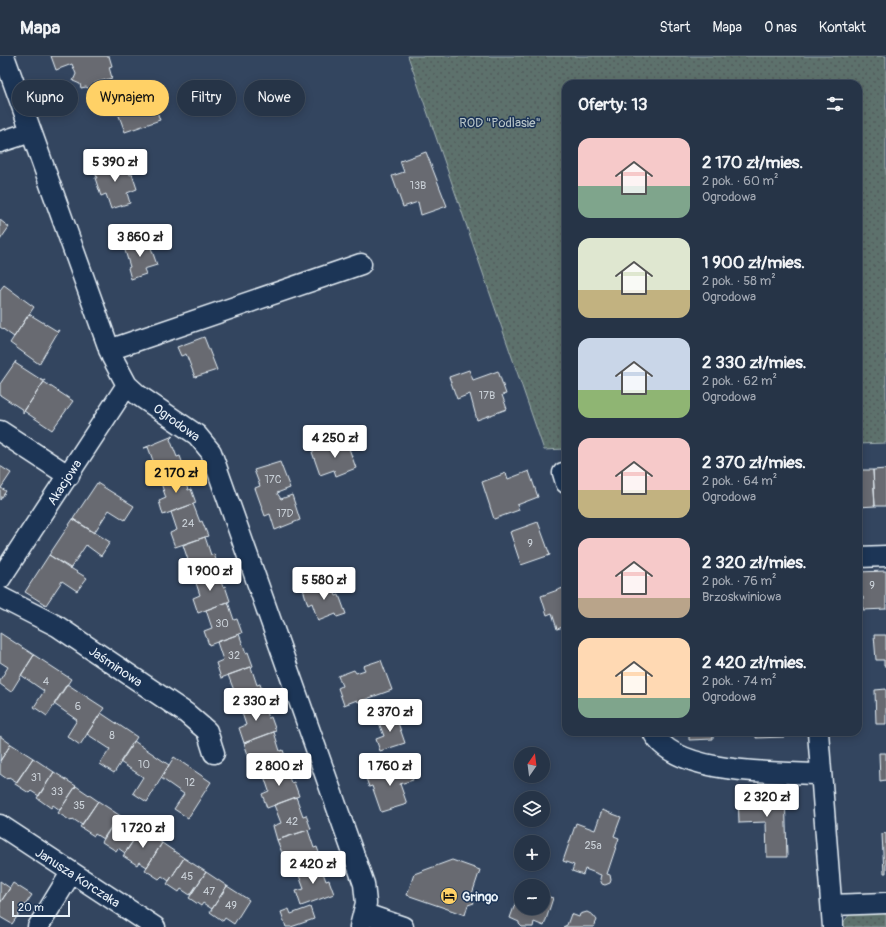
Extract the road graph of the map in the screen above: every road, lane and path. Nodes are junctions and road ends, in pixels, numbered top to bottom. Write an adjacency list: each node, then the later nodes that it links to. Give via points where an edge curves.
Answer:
1 (4, 56): 2 (street, Ogrodowa)
2 (31, 132): 3 (street); 5 (street, Ogrodowa)
3 (0, 142)
4 (361, 264): 5 (street)
5 (109, 350): 6 (street, Ogrodowa)
6 (127, 385): 8 (street, Akacjowa); 21 (street, Ogrodowa, via 197,435 211,452 364,884 366,903)
7 (0, 431): 8 (street)
8 (69, 476): 11 (street, Akacjowa)
9 (886, 556): 10 (street)
10 (862, 557)
11 (0, 579)
12 (0, 597): 15 (street, Jaśminowa, via 56,626 186,713 207,731)
13 (655, 736): 16 (street, via 670,750 688,760 710,766)
14 (818, 736): 16 (street)
15 (214, 753)
16 (820, 774): 20 (street)
17 (0, 826): 18 (street, Janusza Korczaka)
18 (71, 873): 22 (street); 23 (street, Janusza Korczaka)
19 (886, 903): 20 (street)
20 (832, 905): 25 (street)
21 (363, 921): 24 (street, Ogrodowa)
22 (38, 927)
23 (156, 927)
24 (403, 927)
25 (833, 927)

